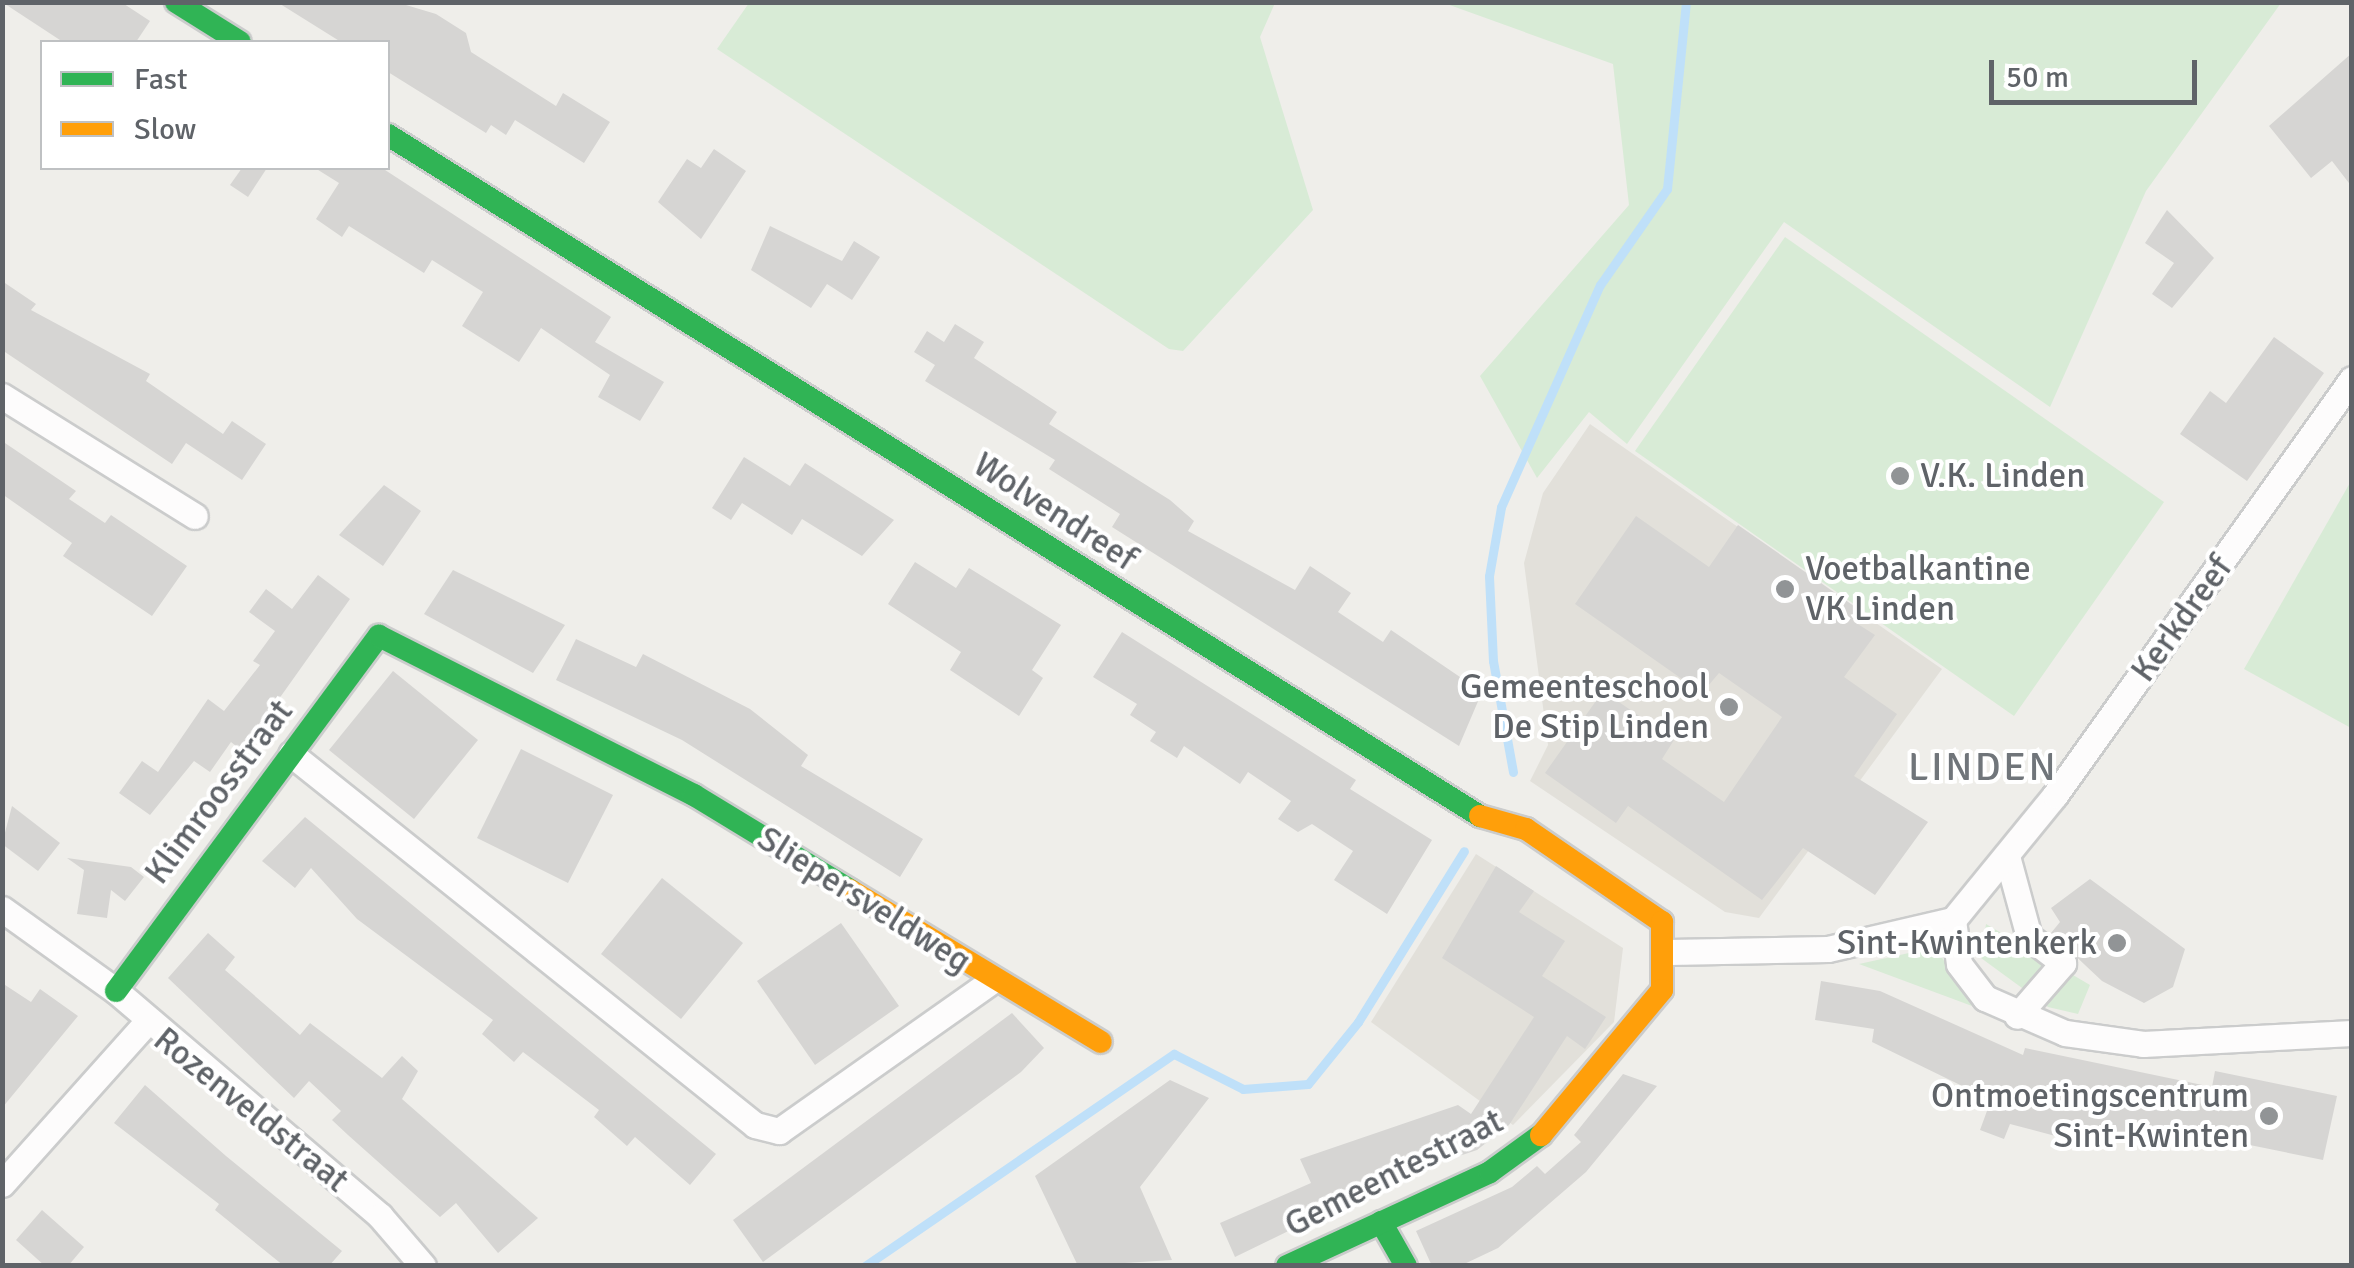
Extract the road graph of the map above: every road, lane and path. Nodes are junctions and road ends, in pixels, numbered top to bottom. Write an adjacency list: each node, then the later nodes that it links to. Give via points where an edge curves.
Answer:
1 (176, 2): 2 (street)
2 (237, 40)
3 (390, 135): 12 (street, Wolvendreef, via 1465,811 1526,829 1662,922)
4 (2352, 380): 9 (street, Kerkdreef)
5 (2, 396): 6 (street)
6 (195, 516)
7 (379, 636): 8 (street, Klimroosstraat); 13 (street, Sliepersveldweg, via 694,795)
8 (291, 754): 13 (street, Sliepersveldweg, via 755,1126 779,1131); 14 (street, Klimroosstraat)
9 (2007, 856): 11 (street, Kerkdreef); 15 (street, via 2029,937 2063,963)
10 (2, 909): 14 (street)
11 (1953, 920): 12 (street, via 1828,949); 15 (street, via 1960,964 1985,998)
12 (1680, 952): 20 (street, Gemeentestraat, via 1634,1033 1554,1126 1490,1172)
13 (992, 981): 18 (street)
14 (116, 991): 16 (street)
15 (2017, 1016): 17 (street, via 2143,1044)
16 (146, 1023): 19 (street, Rozenveldstraat); 21 (street, Rozenveldstraat, via 380,1216)
17 (2352, 1033)
18 (1101, 1042)
19 (2, 1184)
20 (1381, 1222): 22 (street, Gemeentestraat); 23 (street)
21 (423, 1266)
22 (1287, 1266)
23 (1406, 1266)

